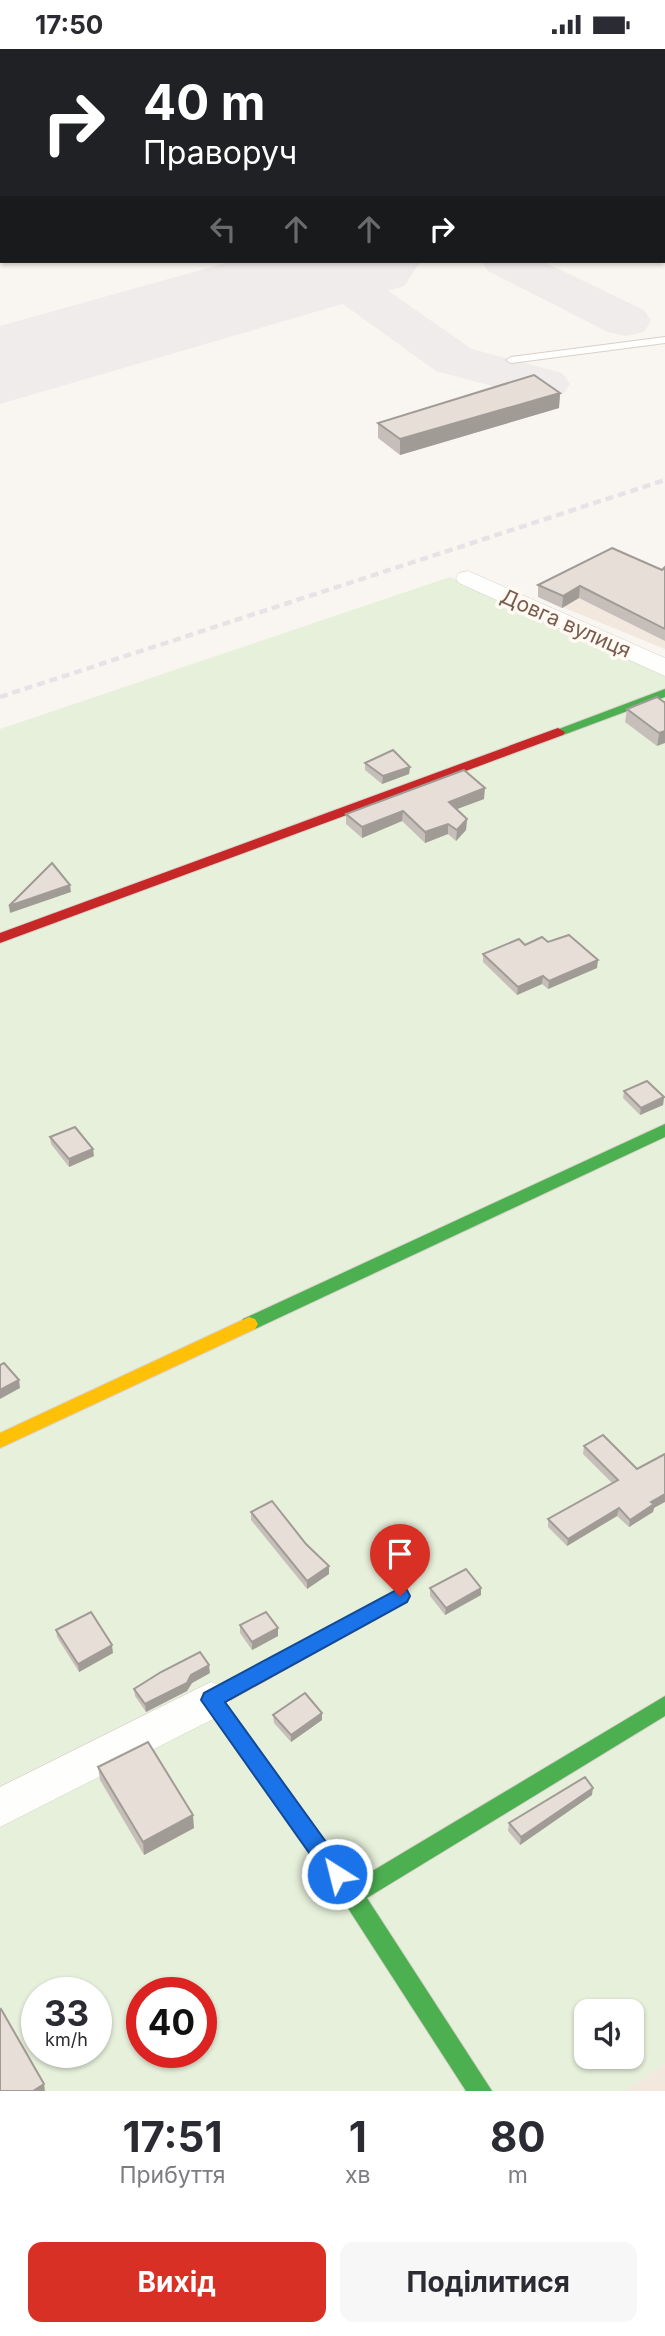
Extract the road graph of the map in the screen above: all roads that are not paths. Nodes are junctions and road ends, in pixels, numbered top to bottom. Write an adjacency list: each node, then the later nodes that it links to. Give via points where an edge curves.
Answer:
1 (665, 340): 2 (lane)
2 (511, 360)
3 (468, 578): 4 (street, Довга вулиця)
4 (665, 668)
5 (665, 693): 6 (street)
6 (0, 938)
7 (665, 1130): 8 (street)
8 (0, 1441)
9 (400, 1596): 10 (street)
10 (211, 1700): 12 (street); 13 (street)
11 (665, 1705): 13 (street)
12 (0, 1808)
13 (352, 1895): 14 (street)
14 (480, 2091)

